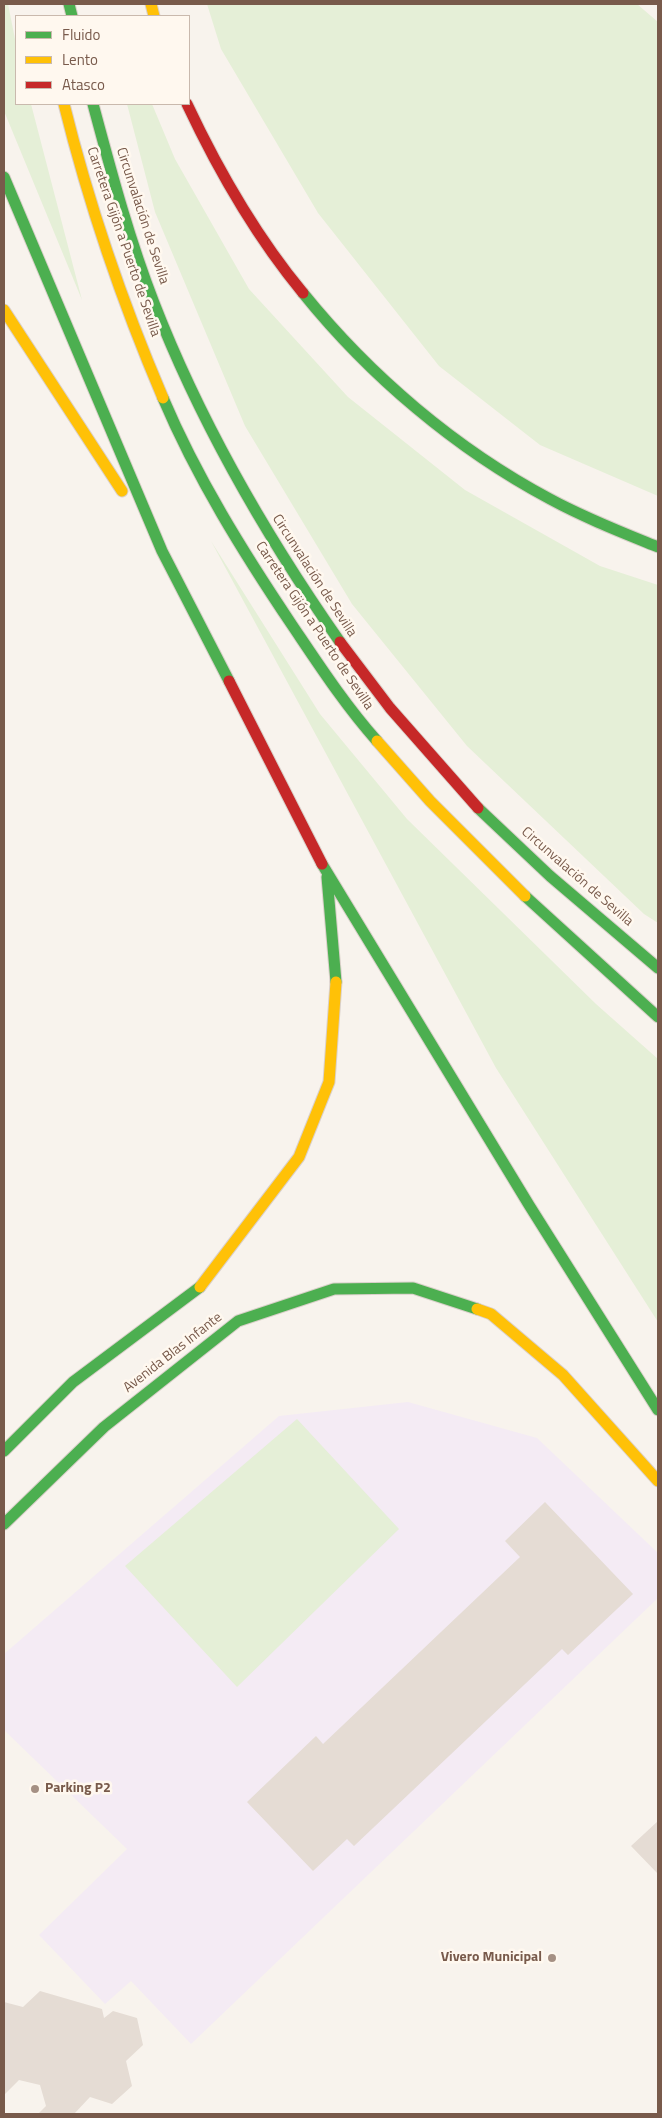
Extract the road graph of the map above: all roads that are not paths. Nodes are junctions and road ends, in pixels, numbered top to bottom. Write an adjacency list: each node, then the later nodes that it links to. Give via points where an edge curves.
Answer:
1 (64, 105): 10 (main road, Carretera Gijón a Puerto de Sevilla, via 124,301 171,416 200,474 262,580 360,721 412,782 538,911)
2 (92, 105): 9 (main road, Circunvalación de Sevilla, via 139,262 189,384 256,512 339,643 436,762 489,819)
3 (187, 105): 6 (main road, via 240,204 279,264 351,348 406,399 512,478 581,514)
4 (4, 177): 7 (main road)
5 (4, 310): 7 (main road)
6 (658, 547)
7 (162, 551): 8 (main road)
8 (326, 871): 11 (main road); 12 (main road, via 336,988 329,1082 299,1157 200,1287 72,1382)
9 (658, 968)
10 (658, 1017)
11 (658, 1410)
12 (4, 1451)
13 (658, 1481): 14 (main road, Avenida Blas Infante, via 563,1375 491,1314 413,1288 334,1289 238,1321 104,1427)
14 (4, 1524)

